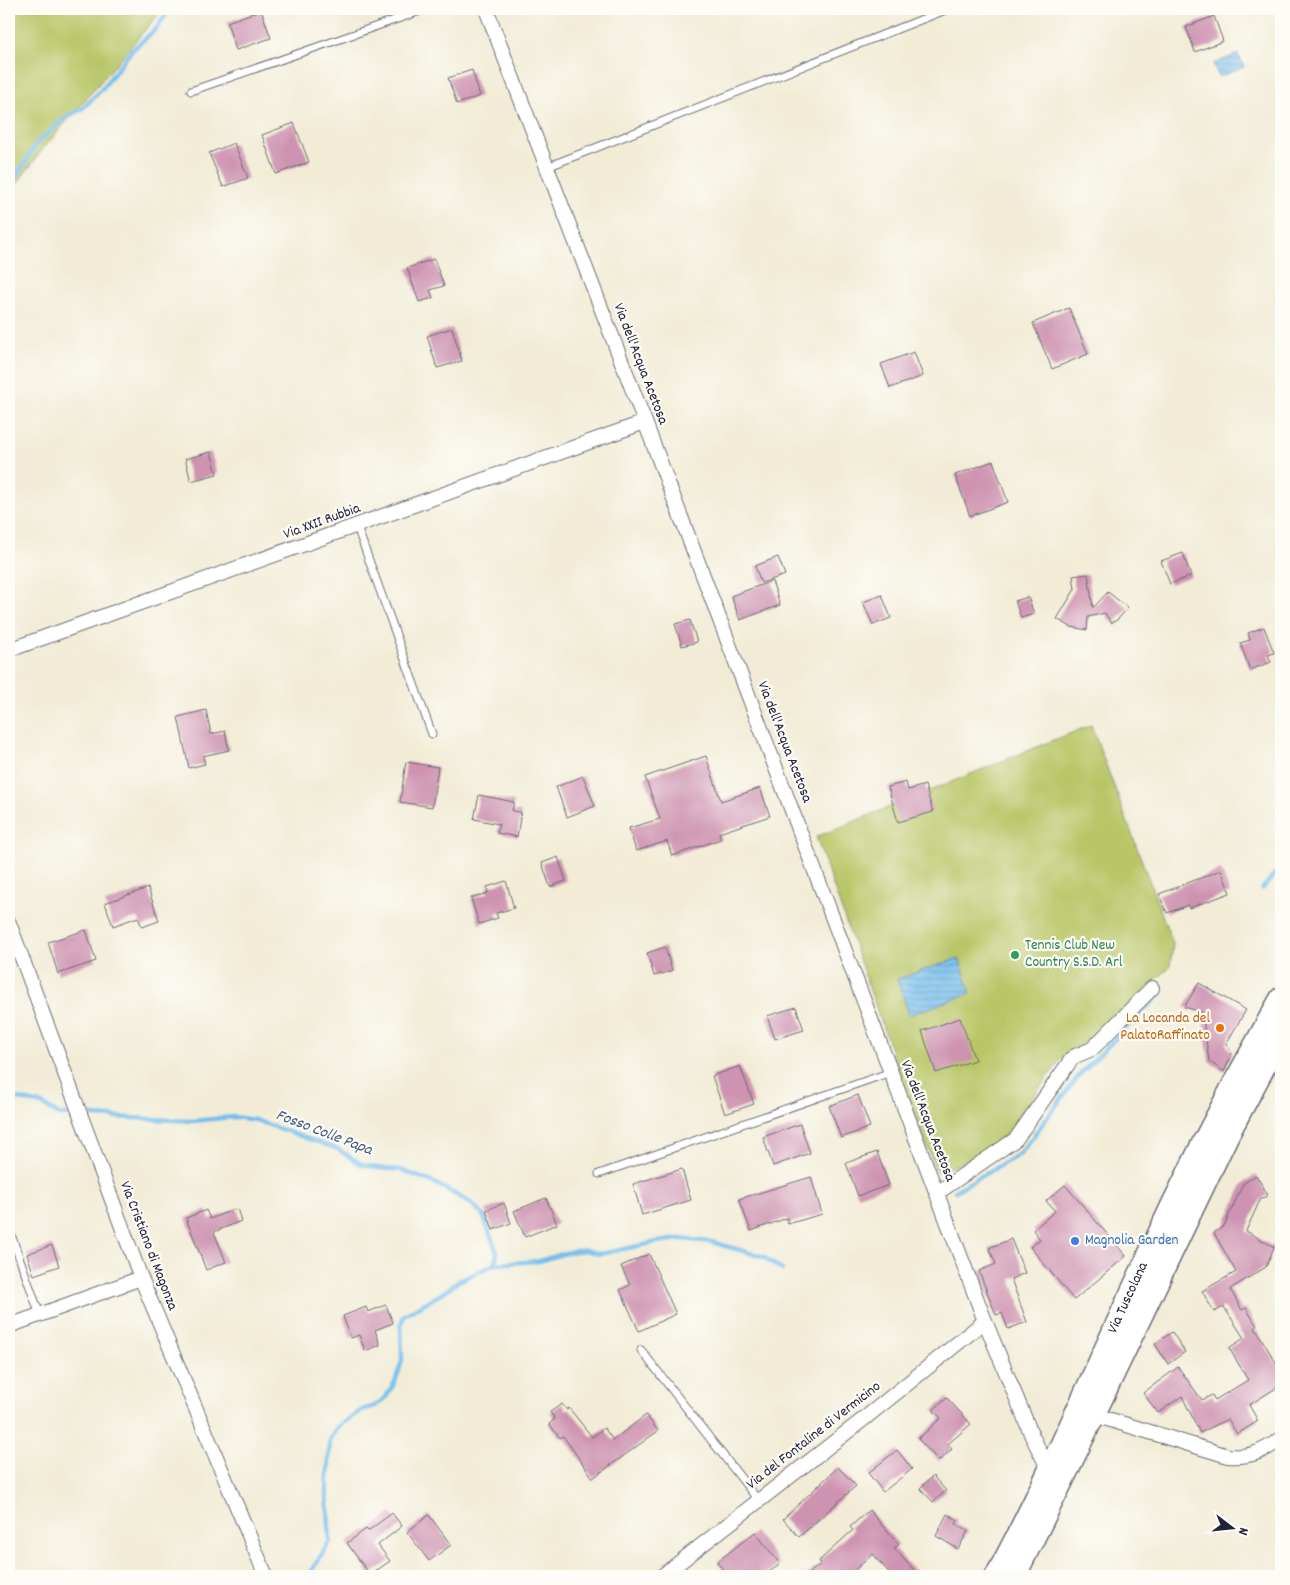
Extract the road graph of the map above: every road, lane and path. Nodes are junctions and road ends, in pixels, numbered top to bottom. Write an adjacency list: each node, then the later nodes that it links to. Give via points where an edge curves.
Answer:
1 (426, 9): 4 (lane)
2 (486, 9): 5 (street, Via dell'Acqua Acetosa)
3 (948, 9): 5 (lane)
4 (191, 91)
5 (547, 167): 6 (street, Via dell'Acqua Acetosa)
6 (645, 422): 7 (street, Via XXII Rubbia); 14 (street, Via dell'Acqua Acetosa)
7 (357, 526): 8 (street, Via XXII Rubbia); 9 (lane)
8 (9, 650)
9 (432, 734)
10 (9, 923): 18 (street, Via Cristiano di Magonza)
11 (1152, 988): 16 (street, via 1092,1049 1073,1057 1016,1139)
12 (1281, 998): 23 (main road, Via Tuscolana, via 1230,1091 1142,1269)
13 (1281, 1036): 23 (main road, Via Tuscolana)
14 (891, 1072): 15 (lane); 16 (street, Via dell'Acqua Acetosa)
15 (599, 1174)
16 (937, 1193): 20 (street, Via dell'Acqua Acetosa)
17 (9, 1229): 19 (lane)
18 (142, 1278): 19 (street); 27 (street, Via Cristiano di Magonza)
19 (40, 1315): 21 (street)
20 (986, 1321): 25 (street, Via dell'Acqua Acetosa, via 1032,1436); 26 (street, Via del Fontaline di Vermicino)
21 (9, 1326)
22 (641, 1350): 26 (lane)
23 (1086, 1412): 24 (street, via 1228,1456 1255,1454); 25 (main road, Via Tuscolana)
24 (1281, 1439)
25 (1057, 1474): 29 (main road, Via Tuscolana); 30 (main road, Via Tuscolana)
26 (758, 1500): 28 (street, Via del Fontaline di Vermicino)
27 (266, 1576)
28 (662, 1576)
29 (996, 1576)
30 (1016, 1576)

